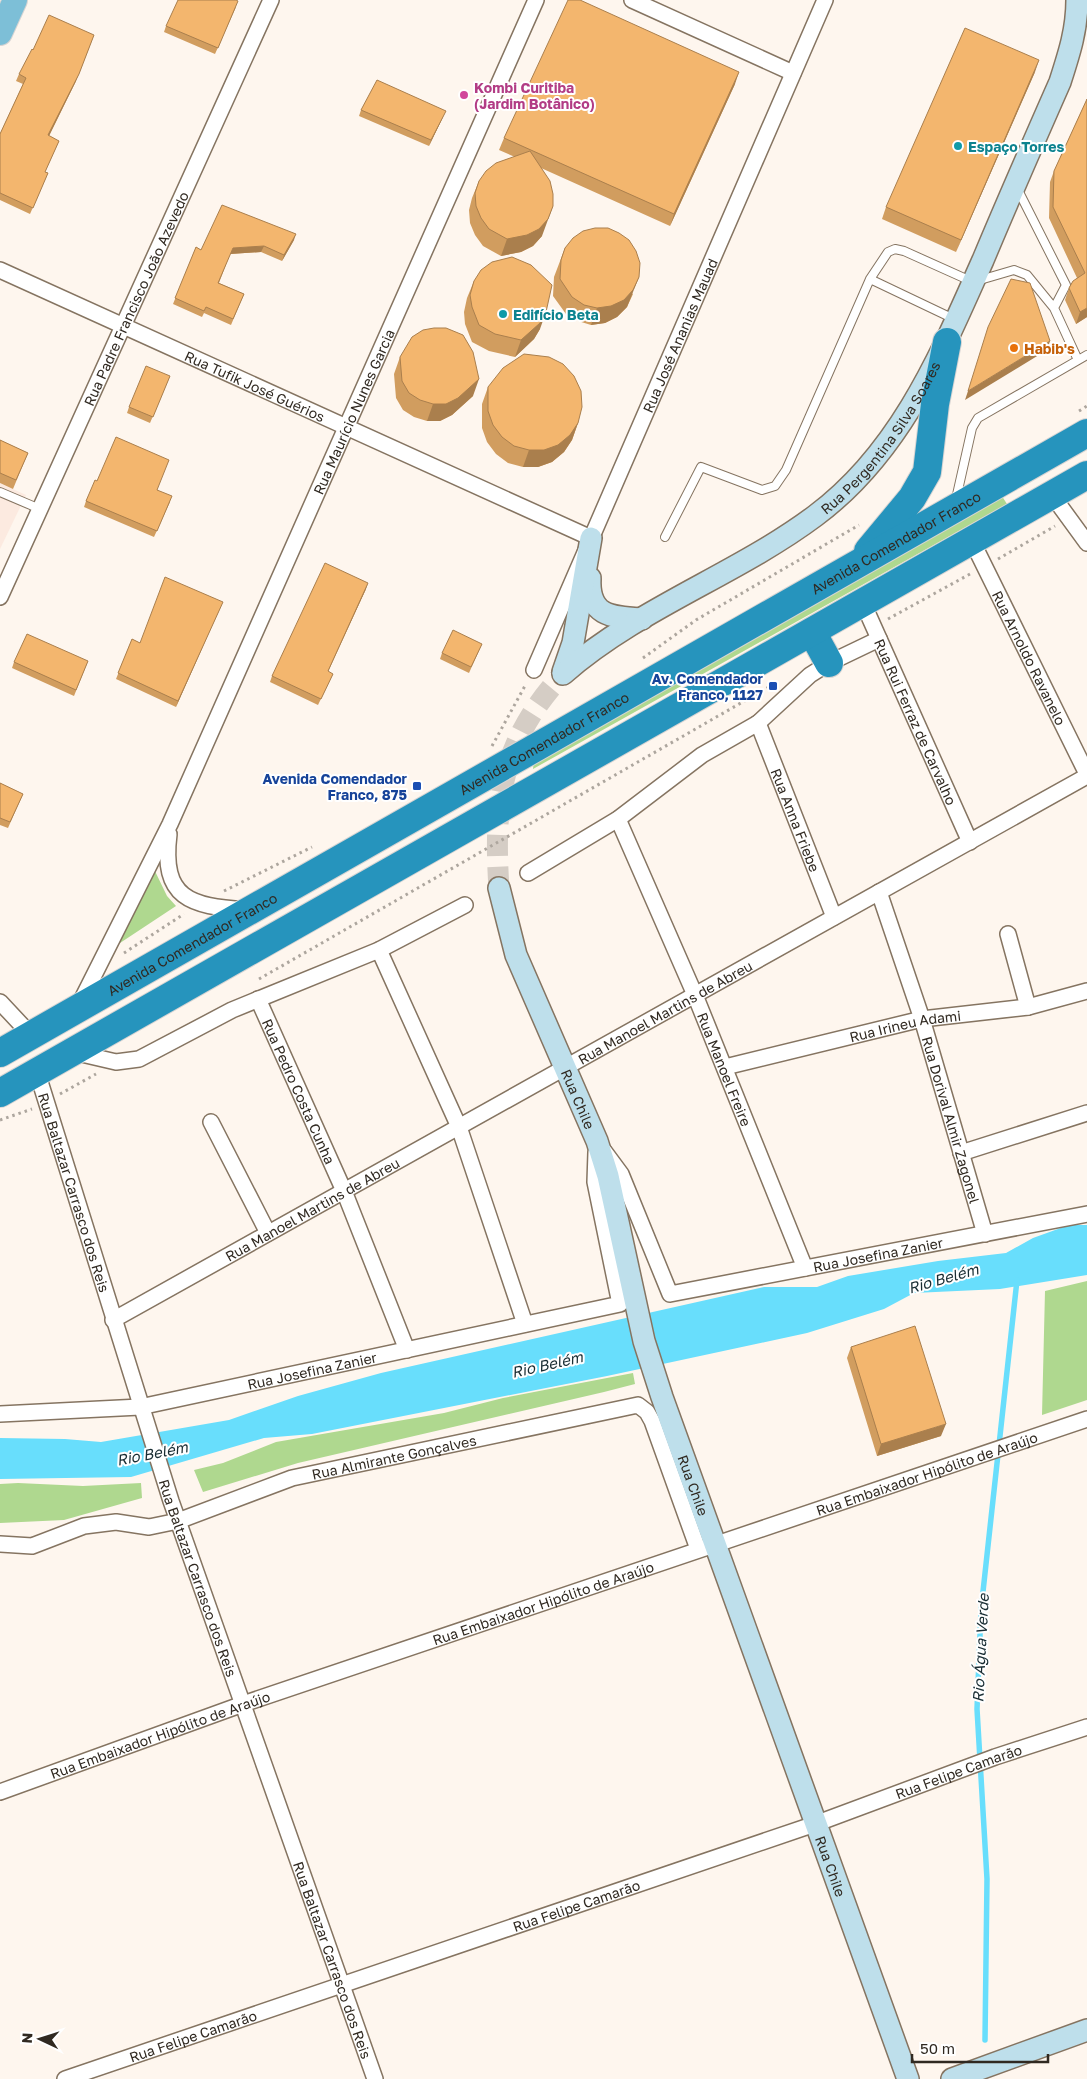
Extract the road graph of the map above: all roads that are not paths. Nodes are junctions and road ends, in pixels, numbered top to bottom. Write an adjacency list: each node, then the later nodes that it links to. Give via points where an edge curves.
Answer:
1 (15, 0): 7 (main road)
2 (271, 0): 16 (street, Rua Padre Francisco João Azevedo)
3 (536, 0): 20 (street, Rua Maurício Nunes Garcia)
4 (632, 0): 9 (street)
5 (825, 0): 9 (street, Rua José Ananias Mauad)
6 (1077, 0): 10 (main road, Rua Pergentina Silva Soares, via 1076,30)
7 (0, 34)
8 (1087, 52): 10 (main road, Rua Pergentina Silva Soares)
9 (793, 74): 28 (street, Rua José Ananias Mauad)
10 (1060, 82): 11 (main road, Rua Pergentina Silva Soares)
11 (1015, 185): 14 (main road, Rua Pergentina Silva Soares); 15 (lane, via 1066,286)
12 (0, 270): 16 (street, Rua Tufik José Guérios)
13 (870, 279): 14 (lane, via 888,252 895,249); 17 (lane); 27 (lane, via 786,470 774,486 762,490 701,466)
14 (973, 282): 15 (lane, via 1014,270 1027,274); 17 (main road, Rua Pergentina Silva Soares)
15 (1054, 308): 19 (lane)
16 (123, 326): 20 (street, Rua Tufik José Guérios); 25 (street, Rua Padre Francisco João Azevedo)
17 (951, 331): 31 (highway, via 935,404 927,472 912,498); 34 (main road, Rua Pergentina Silva Soares, via 902,423 876,460 840,496 790,533)
18 (1087, 355): 19 (lane)
19 (1078, 360): 26 (lane, via 978,418 972,428)
20 (346, 427): 28 (street, Rua Tufik José Guérios); 42 (street, Rua Maurício Nunes Garcia)
21 (1087, 433): 26 (highway, Avenida Comendador Franco)
22 (1087, 475): 24 (highway)
23 (0, 492): 25 (lane)
24 (1052, 495): 29 (highway); 30 (street)
25 (40, 509): 32 (street, Rua Padre Francisco João Azevedo)
26 (954, 509): 31 (highway, Avenida Comendador Franco)
27 (665, 537)
28 (591, 538): 34 (main road, via 589,585 597,608 609,615); 34 (main road, Rua Pergentina Silva Soares, via 574,642 563,674 584,655); 38 (street, Rua José Ananias Mauad)
29 (972, 541): 33 (highway); 40 (street, Rua Arnoldo Ravanelo)
30 (1087, 543)
31 (858, 564): 48 (highway, Avenida Comendador Franco)
32 (0, 597)
33 (863, 602): 35 (highway); 36 (street, Rua Rui Ferraz de Carvalho)
34 (642, 619)
35 (812, 632): 37 (highway); 60 (highway)
36 (876, 633): 37 (street); 43 (street, Rua Rui Ferraz de Carvalho)
37 (829, 663): 39 (street, via 810,675)
38 (534, 670)
39 (758, 723): 41 (street, via 702,755); 49 (street, Rua Anna Friebe)
40 (1087, 775): 43 (street, Rua Manoel Martins de Abreu)
41 (618, 819): 44 (street); 53 (street, Rua Manoel Freire)
42 (170, 824): 48 (street, Rua Maurício Nunes Garcia, via 167,846 169,874 181,894 199,904); 57 (street, Rua Maurício Nunes Garcia)
43 (970, 842): 46 (street, Rua Manoel Martins de Abreu)
44 (528, 873)
45 (499, 888): 63 (main road, Rua Chile, via 516,955)
46 (879, 892): 49 (street, Rua Manoel Martins de Abreu); 58 (street, Rua Dorival Almir Zagonel)
47 (466, 905): 51 (street)
48 (250, 910): 57 (highway, Avenida Comendador Franco)
49 (834, 917): 53 (street, Rua Manoel Martins de Abreu)
50 (1008, 934): 56 (street)
51 (379, 950): 54 (street); 68 (street)
52 (1087, 991): 56 (street, Rua Irineu Adami)
53 (695, 995): 62 (street, Rua Manoel Freire); 63 (street, Rua Manoel Martins de Abreu)
54 (258, 999): 60 (street, via 139,1059 116,1062); 71 (street, Rua Pedro Costa Cunha)
55 (0, 1002): 59 (street)
56 (1028, 1007): 58 (street, Rua Irineu Adami)
57 (77, 1009): 59 (highway, Avenida Comendador Franco)
58 (922, 1019): 62 (street, Rua Irineu Adami); 70 (street, Rua Dorival Almir Zagonel)
59 (31, 1035): 61 (highway, Avenida Comendador Franco)
60 (72, 1052): 64 (highway)
61 (0, 1053)
62 (725, 1067): 75 (street, Rua Manoel Freire)
63 (564, 1068): 68 (street, Rua Manoel Martins de Abreu); 69 (main road, Rua Chile)
64 (37, 1072): 65 (highway); 76 (street, Rua Baltazar Carrasco dos Reis)
65 (0, 1093)
66 (1087, 1113): 70 (street)
67 (211, 1122): 73 (street)
68 (459, 1127): 71 (street, Rua Manoel Martins de Abreu); 77 (street)
69 (596, 1141): 75 (street, Rua Josefina Zanier, via 621,1174 670,1294); 77 (street, Rua Josefina Zanier, via 595,1182 620,1304); 84 (main road, Rua Chile, via 616,1206 644,1341 678,1443)
70 (961, 1153): 74 (street, Rua Dorival Almir Zagonel)
71 (344, 1191): 73 (street, Rua Manoel Martins de Abreu); 78 (street, Rua Pedro Costa Cunha)
72 (1087, 1214): 74 (street, Rua Josefina Zanier)
73 (268, 1233): 76 (street, Rua Manoel Martins de Abreu)
74 (985, 1234): 75 (street, Rua Josefina Zanier)
75 (805, 1268)
76 (113, 1320): 79 (street, Rua Baltazar Carrasco dos Reis)
77 (525, 1324): 78 (street, Rua Josefina Zanier)
78 (407, 1350): 79 (street, Rua Josefina Zanier)
79 (142, 1413): 80 (street, Rua Josefina Zanier); 82 (street, Rua Baltazar Carrasco dos Reis)
80 (0, 1414)
81 (1087, 1419): 84 (street, Rua Embaixador Hipólito de Araújo)
82 (178, 1522): 83 (street, Rua Almirante Gonçalves, via 149,1527 116,1522 84,1526 32,1546); 84 (street, Rua Almirante Gonçalves, via 292,1478 638,1405 652,1421); 85 (street, Rua Baltazar Carrasco dos Reis)
83 (0, 1544)
84 (706, 1547): 85 (street, Rua Embaixador Hipólito de Araújo); 88 (main road, Rua Chile)
85 (243, 1704): 87 (street, Rua Embaixador Hipólito de Araújo); 89 (street, Rua Baltazar Carrasco dos Reis)
86 (1087, 1727): 88 (street, Rua Felipe Camarão)
87 (0, 1792)
88 (815, 1824): 89 (street, Rua Felipe Camarão); 93 (main road, Rua Chile)
89 (342, 1985): 91 (street, Rua Felipe Camarão); 92 (street, Rua Baltazar Carrasco dos Reis)
90 (1087, 2030): 94 (main road)
91 (65, 2079)
92 (375, 2079)
93 (908, 2079)
94 (952, 2079)

